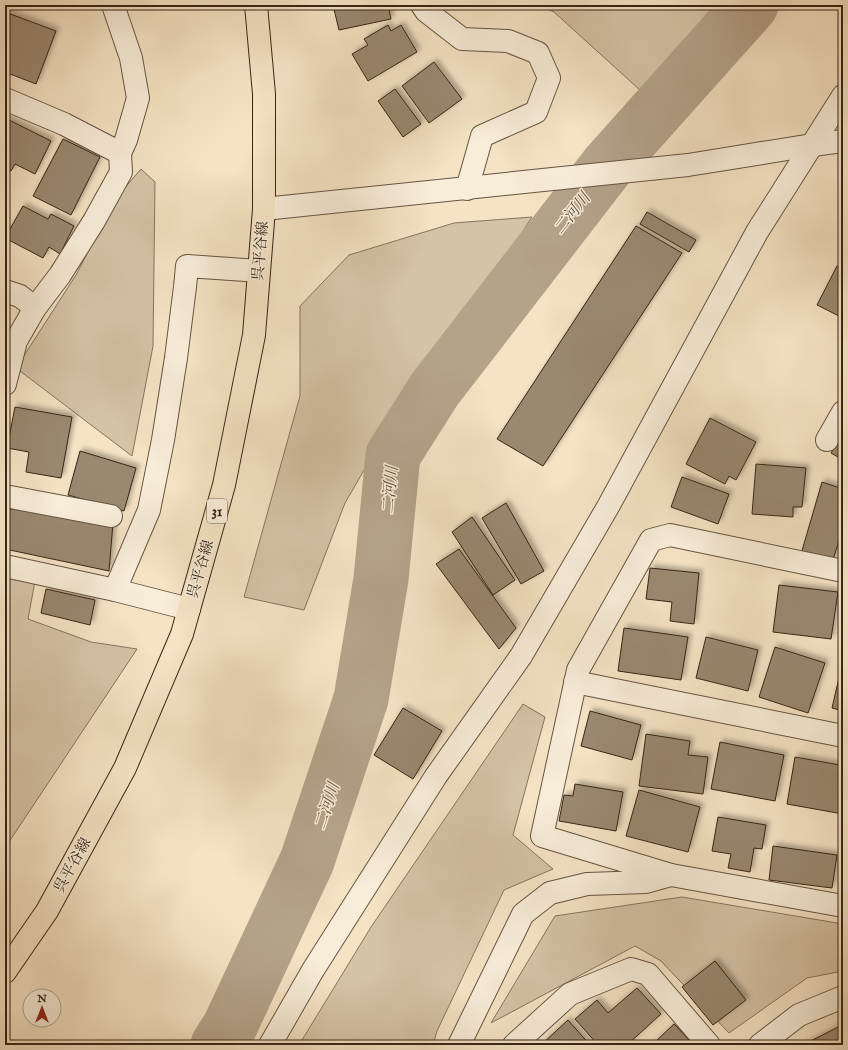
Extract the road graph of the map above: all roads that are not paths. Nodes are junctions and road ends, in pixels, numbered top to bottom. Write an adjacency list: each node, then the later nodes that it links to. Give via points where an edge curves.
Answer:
1 (113, 5): 8 (street, via 131,58 138,98)
2 (256, 5): 10 (main road, 呉平谷線 / 31, via 264,94)
3 (422, 5): 9 (street, via 462,39 508,41 538,53 549,78 536,112 482,136)
4 (843, 96): 7 (street)
5 (5, 99): 8 (street, via 64,124)
6 (843, 142): 7 (street)
7 (812, 145): 9 (street, via 688,165); 29 (street, via 757,232 609,505 521,656 436,776 313,970)
8 (120, 153): 13 (street, via 121,172 60,275)
9 (467, 189): 10 (street)
10 (264, 209): 11 (main road, 呉平谷線 / 31)
11 (259, 271): 21 (street, via 187,266 176,358 149,510); 22 (main road, 呉平谷線 / 31, via 254,335 224,485)
12 (5, 291): 13 (street, via 20,296)
13 (35, 308): 14 (street, via 16,341)
14 (5, 384)
15 (843, 412): 16 (street)
16 (827, 440)
17 (5, 496): 18 (street)
18 (111, 516)
19 (5, 566): 21 (street)
20 (843, 571): 23 (street, via 670,535 651,540 578,670)
21 (115, 590): 22 (street)
22 (189, 610): 27 (main road, 呉平谷線 / 31, via 182,634 125,768 47,911)
23 (575, 682): 24 (street); 25 (street, via 542,836)
24 (843, 736)
25 (671, 875): 26 (street); 30 (street, via 646,882 587,884 550,893 523,914)
26 (843, 906)
27 (5, 972)
28 (843, 997): 33 (street, via 799,1015)
29 (270, 1045)
30 (459, 1045)
31 (514, 1045): 32 (street, via 570,994 631,969 648,974)
32 (709, 1045)
33 (760, 1045)

